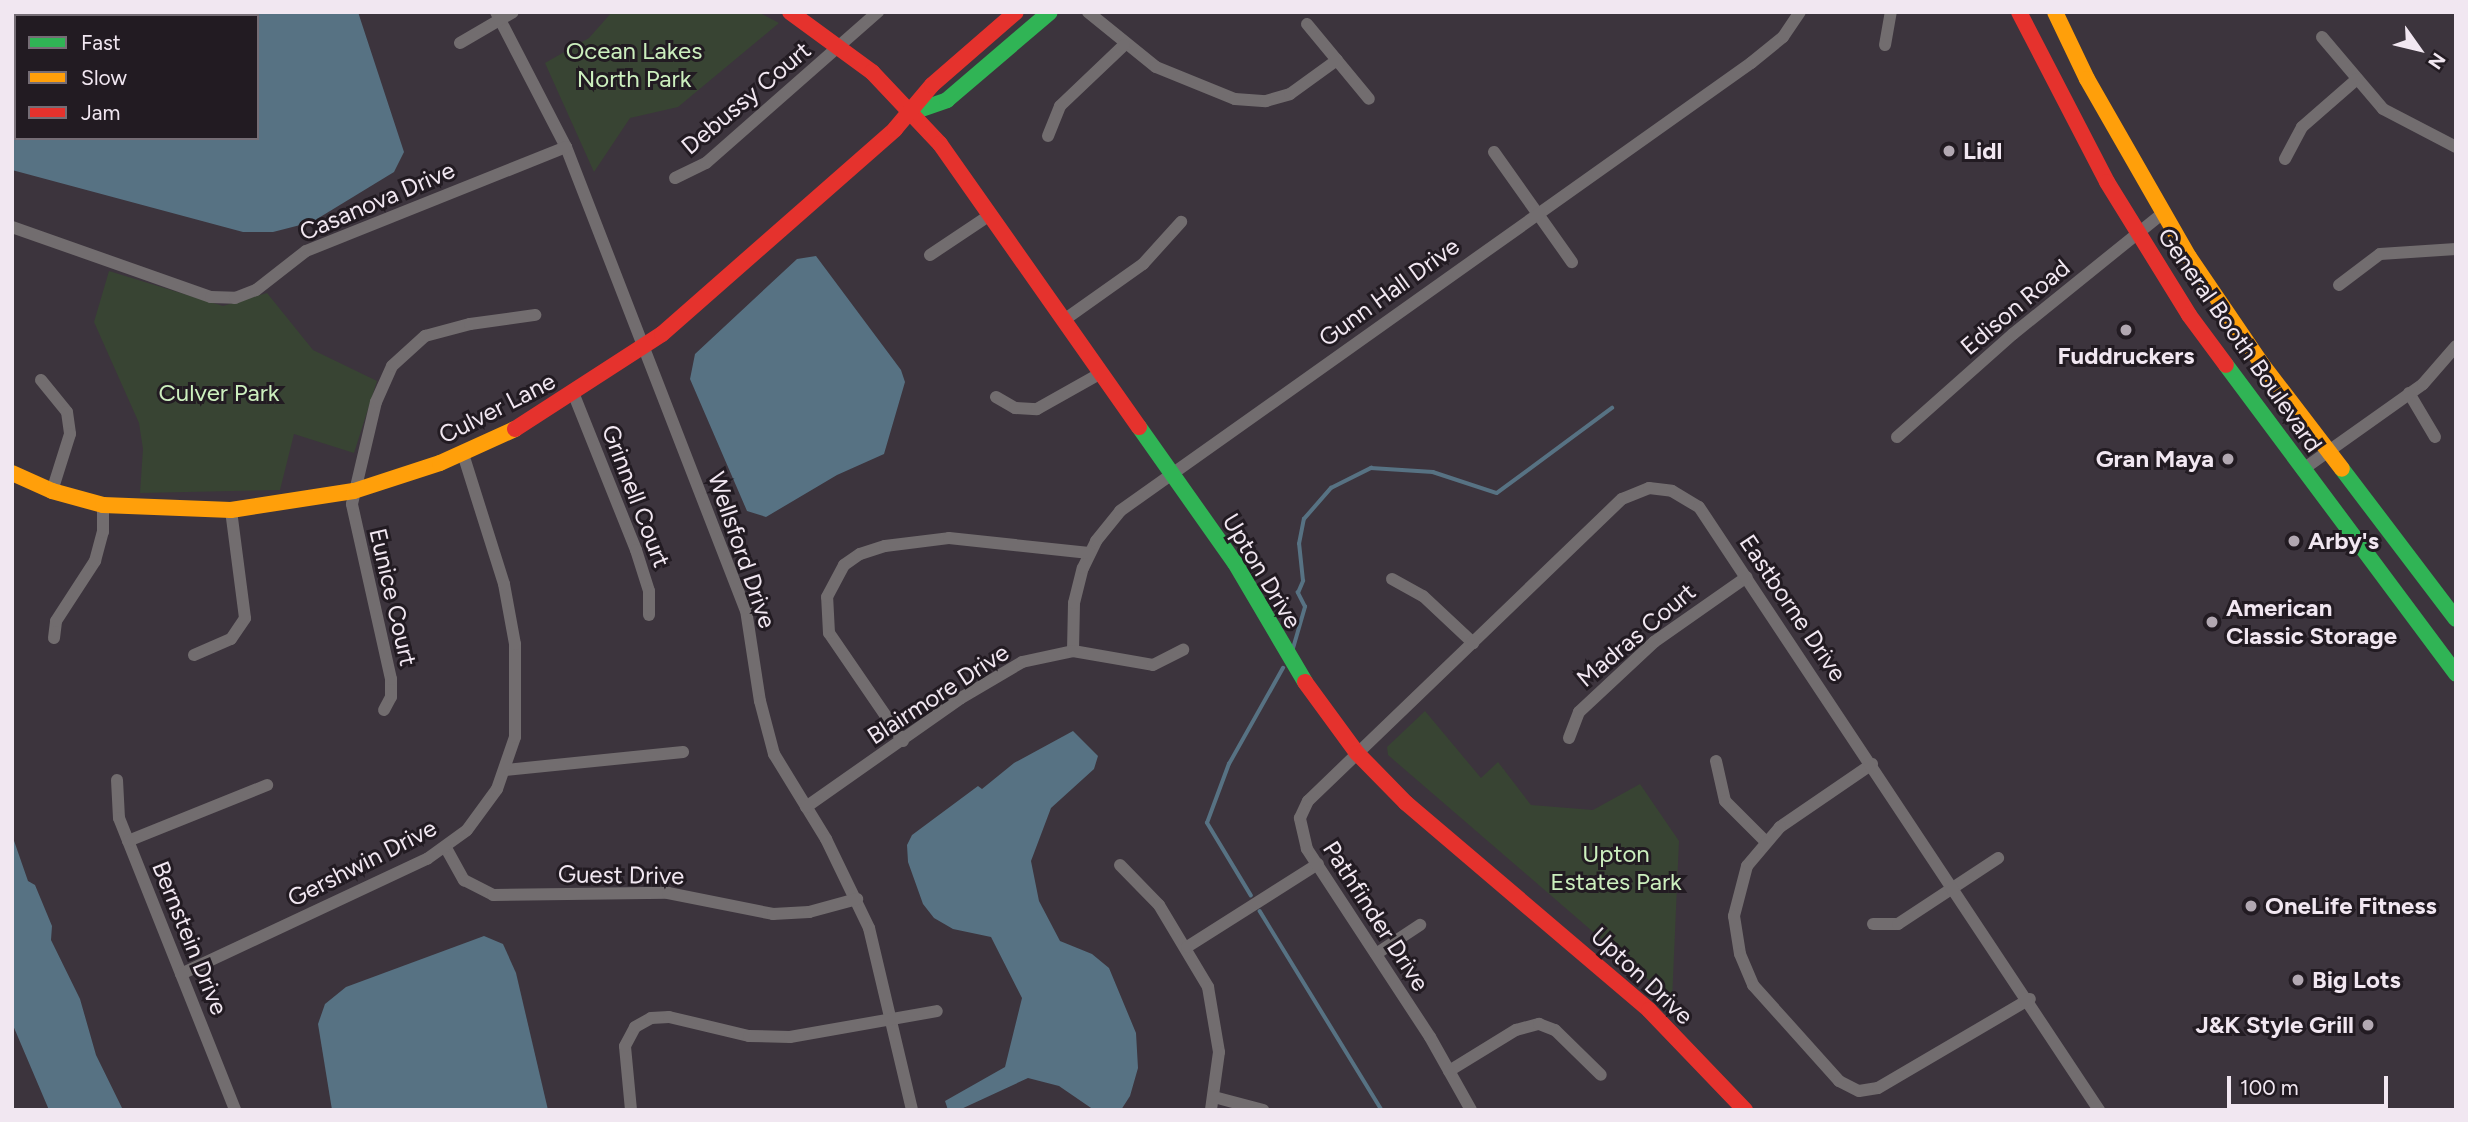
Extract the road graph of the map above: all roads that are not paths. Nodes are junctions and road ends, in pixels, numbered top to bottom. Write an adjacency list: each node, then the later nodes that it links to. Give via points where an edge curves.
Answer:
1 (513, 12): 11 (street)
2 (790, 12): 16 (main road, Upton Drive)
3 (878, 12): 16 (street, Debussy Court)
4 (1016, 12): 21 (main road, Culver Lane, via 932,85)
5 (1051, 12): 21 (main road, Culver Lane, via 947,100)
6 (1088, 12): 15 (street)
7 (1800, 12): 28 (street, Gunn Hall Drive, via 1770,49)
8 (1891, 12): 17 (street)
9 (2019, 12): 33 (main road, General Booth Boulevard)
10 (2055, 12): 29 (main road, General Booth Boulevard)
11 (498, 16): 14 (street); 23 (street, Wellsford Drive)
12 (1307, 24): 18 (street)
13 (2322, 37): 19 (street)
14 (460, 43)
15 (1124, 45): 18 (street, via 1180,79 1252,102 1290,94); 22 (street, via 1060,106)
16 (840, 46): 21 (main road, Upton Drive); 27 (street, Debussy Court, via 706,163)
17 (1885, 46)
18 (1337, 60): 20 (street)
19 (2357, 79): 24 (street, via 2397,119); 26 (street, via 2302,127)
20 (1369, 99)
21 (912, 112): 30 (main road, Upton Drive); 41 (main road, Culver Lane)
22 (1048, 135)
23 (566, 147): 32 (street, Casanova Drive, via 306,251 256,290 235,298 211,297); 41 (street, Wellsford Drive)
24 (2456, 147)
25 (1494, 152): 28 (street)
26 (2285, 159)
27 (675, 178)
28 (1536, 212): 36 (street); 53 (street, Gunn Hall Drive)
29 (2163, 213): 33 (street, Edison Road); 49 (main road, General Booth Boulevard, via 2261,363)
30 (990, 215): 35 (street); 39 (main road, Upton Drive)
31 (1181, 222): 39 (street, via 1143,264)
32 (12, 227)
33 (2137, 232): 47 (street, Edison Road); 51 (main road, General Booth Boulevard, via 2196,325)
34 (2456, 249): 37 (street, via 2380,254)
35 (929, 255)
36 (1572, 262)
37 (2339, 285)
38 (535, 315): 55 (street, Eunice Court, via 439,330 401,354 376,402)
39 (1064, 320): 42 (main road, Upton Drive)
40 (2456, 346): 44 (street, via 2435,373)
41 (646, 347): 45 (main road, Culver Lane); 79 (street, Wellsford Drive, via 746,610 760,701 774,754)
42 (1101, 373): 46 (street, via 1037,409 1015,408); 53 (main road, Upton Drive)
43 (41, 380): 54 (street, via 67,412 70,434)
44 (2409, 393): 48 (street); 49 (street)
45 (574, 394): 50 (main road, Culver Lane); 61 (street, Grinnell Court, via 636,550 649,591)
46 (996, 397)
47 (1896, 437)
48 (2435, 437)
49 (2328, 451): 51 (street); 62 (main road, General Booth Boulevard)
50 (463, 454): 55 (main road, Culver Lane); 76 (street, Gershwin Drive, via 504,584 515,645 517,716)
51 (2302, 470): 68 (main road, General Booth Boulevard)
52 (12, 473): 54 (main road, Culver Lane)
53 (1172, 473): 58 (street, Gunn Hall Drive, via 1120,511); 73 (main road, Upton Drive, via 1235,563 1309,692)
54 (52, 491): 56 (main road, Culver Lane)
55 (354, 491): 57 (main road, Culver Lane); 69 (street, Eunice Court, via 353,516 392,688)
56 (103, 505): 57 (main road, Culver Lane); 63 (street, via 94,561 56,621)
57 (231, 510): 67 (street, via 246,618 231,639)
58 (1089, 553): 66 (street, Gunn Hall Drive, via 1074,603); 71 (street, via 949,538 886,546 844,565 827,597 829,633)
59 (1747, 577): 64 (street, Eastborne Drive, via 1694,502 1672,491 1638,490 1622,499); 70 (street, Madras Court, via 1654,642 1579,712); 75 (street, Eastborne Drive)
60 (1392, 579): 64 (street, via 1423,596)
61 (649, 615)
62 (2456, 619)
63 (54, 638)
64 (1473, 643): 73 (street, Eastborne Drive)
65 (1184, 650): 66 (street, Blairmore Drive, via 1162,663 1143,665)
66 (1073, 651): 71 (street, Blairmore Drive, via 1022,662 961,698)
67 (194, 655)
68 (2456, 674)
69 (384, 710)
70 (1569, 738)
71 (903, 741): 79 (street, Blairmore Drive)
72 (683, 752): 76 (street)
73 (1357, 753): 84 (street, Pathfinder Drive, via 1303,810 1301,836); 105 (main road, Upton Drive, via 1406,803 1649,1010)
74 (1716, 761): 81 (street, via 1725,801)
75 (1872, 764): 81 (street, via 1797,813); 86 (street, Eastborne Drive)
76 (506, 770): 82 (street, Gershwin Drive, via 476,821)
77 (117, 780): 80 (street, Bernstein Drive, via 116,806)
78 (267, 785): 80 (street)
79 (806, 807): 87 (street, Wellsford Drive)
80 (128, 841): 92 (street, Bernstein Drive)
81 (1765, 841): 93 (street, via 1747,866 1736,899 1740,954 1764,1000 1847,1087 1878,1088)
82 (446, 848): 87 (street, Guest Drive, via 464,880 493,895 668,893 774,914 809,912); 92 (street, Gershwin Drive)
83 (1998, 858): 86 (street)
84 (1318, 864): 90 (street); 91 (street, Pathfinder Drive)
85 (1120, 865): 90 (street, via 1159,905)
86 (1954, 887): 88 (street, via 1898,924); 93 (street, Eastborne Drive)
87 (857, 898): 95 (street, Wellsford Drive, via 880,963)
88 (1873, 924)
89 (1420, 925): 91 (street)
90 (1187, 947): 98 (street, via 1214,1008 1219,1052)
91 (1376, 954): 96 (street, Pathfinder Drive)
92 (181, 974): 100 (street, Bernstein Drive)
93 (2030, 999): 99 (street, Eastborne Drive)
94 (937, 1011): 95 (street)
95 (893, 1021): 101 (street, via 820,1035 761,1037 669,1017 651,1018 635,1027 625,1046); 102 (street, Wellsford Drive)
96 (1449, 1071): 97 (street, via 1516,1030 1539,1024 1555,1030); 104 (street, Pathfinder Drive)
97 (1601, 1075)
98 (1213, 1104): 103 (street)
99 (2095, 1108)
100 (235, 1110)
101 (631, 1110)
102 (912, 1110)
103 (1263, 1110)
104 (1471, 1110)
105 (1745, 1110)

